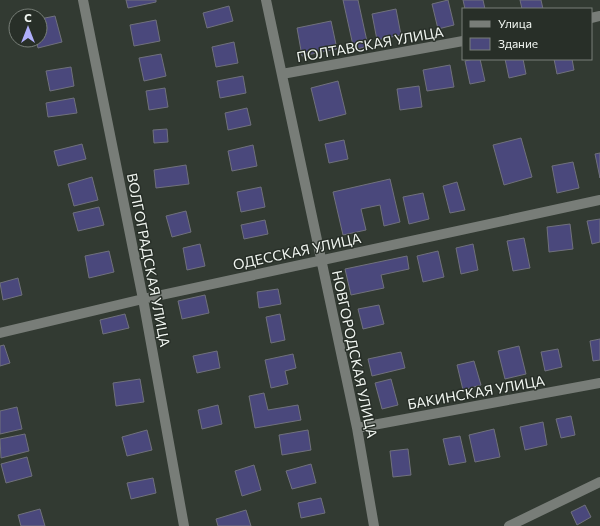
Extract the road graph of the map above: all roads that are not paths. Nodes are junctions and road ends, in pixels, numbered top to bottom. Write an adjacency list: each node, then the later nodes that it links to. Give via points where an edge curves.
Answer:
1 (83, 0): 7 (street, ВОЛГОГРАДСКАЯ УЛИЦА)
2 (266, 0): 4 (street, НОВГОРОДСКАЯ УЛИЦА)
3 (462, 41): 4 (street, ПОЛТАВСКАЯ УЛИЦА)
4 (282, 74): 6 (street, НОВГОРОДСКАЯ УЛИЦА)
5 (600, 200): 6 (street, ОДЕССКАЯ УЛИЦА)
6 (321, 260): 7 (street, ОДЕССКАЯ УЛИЦА); 10 (street, НОВГОРОДСКАЯ УЛИЦА)
7 (143, 299): 8 (street, ОДЕССКАЯ УЛИЦА); 12 (street, ВОЛГОГРАДСКАЯ УЛИЦА)
8 (0, 333)
9 (600, 383): 10 (street, БАКИНСКАЯ УЛИЦА)
10 (357, 428): 13 (street, НОВГОРОДСКАЯ УЛИЦА)
11 (600, 482): 14 (street)
12 (184, 526)
13 (374, 526)
14 (509, 526)

